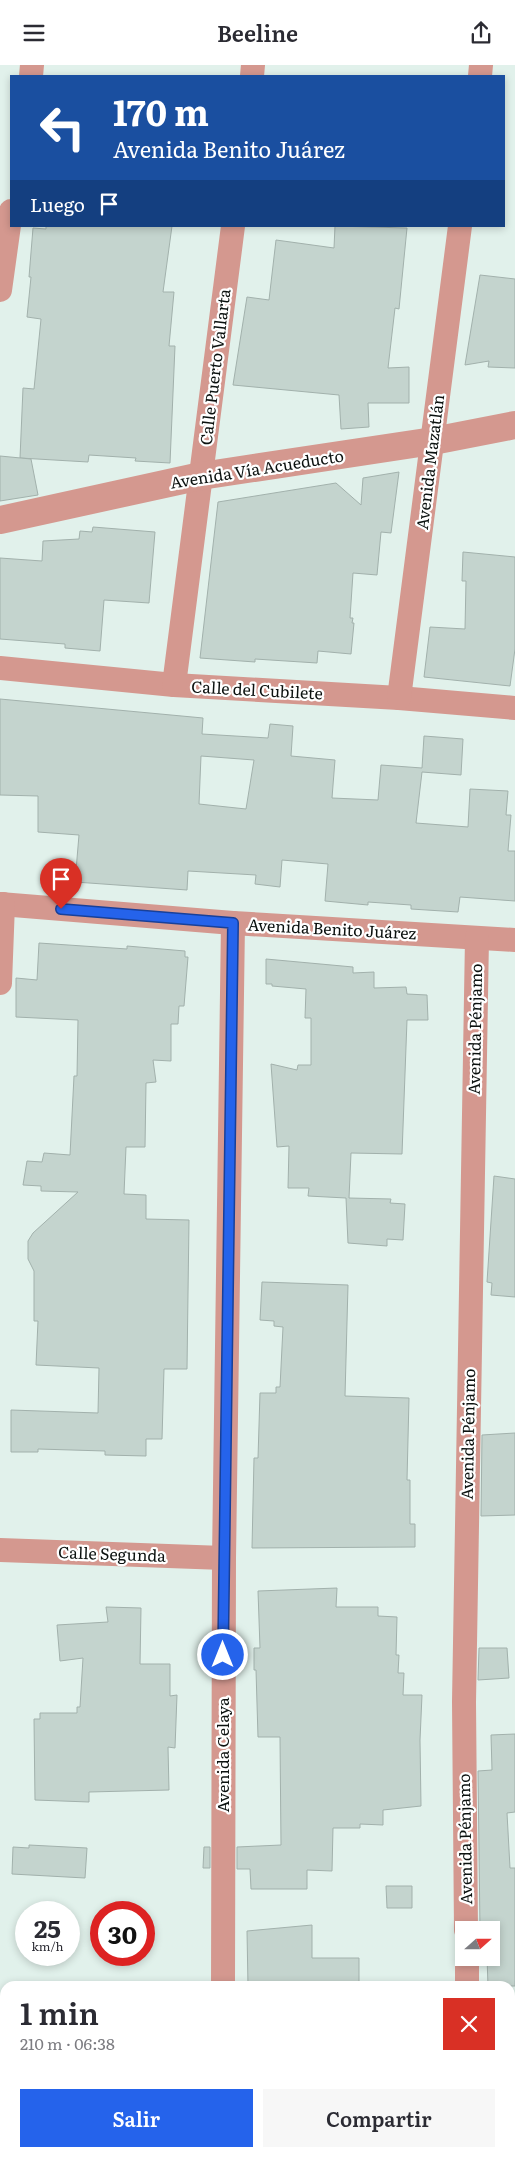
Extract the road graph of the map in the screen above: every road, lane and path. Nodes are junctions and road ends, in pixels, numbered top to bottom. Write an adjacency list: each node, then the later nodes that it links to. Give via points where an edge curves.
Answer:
1 (10, 218): 4 (street)
2 (233, 227): 7 (street, Calle Puerto Vallarta)
3 (460, 227): 6 (street, Avenida Mazatlán)
4 (0, 290)
5 (515, 425): 6 (street, Avenida Vía Acueducto)
6 (432, 441): 7 (street, Avenida Vía Acueducto); 11 (street, Avenida Mazatlán)
7 (201, 476): 8 (street, Avenida Vía Acueducto); 10 (street, Calle Puerto Vallarta)
8 (0, 520)
9 (0, 668): 10 (street, Calle del Cubilete)
10 (174, 685): 11 (street, Calle del Cubilete)
11 (400, 698): 12 (street, Calle del Cubilete)
12 (515, 709)
13 (2, 904): 14 (street, Avenida Benito Juárez); 17 (street)
14 (233, 923): 15 (street, Avenida Benito Juárez); 19 (street, Avenida Celaya)
15 (477, 938): 16 (street, Avenida Benito Juárez); 20 (street, Avenida Pénjamo, via 464,1702)
16 (515, 940)
17 (0, 983)
18 (0, 1550): 19 (street, Calle Segunda)
19 (224, 1558): 22 (street, Avenida Celaya)
20 (466, 1921)
21 (466, 1966): 23 (street)
22 (223, 1981)
23 (467, 1981)

